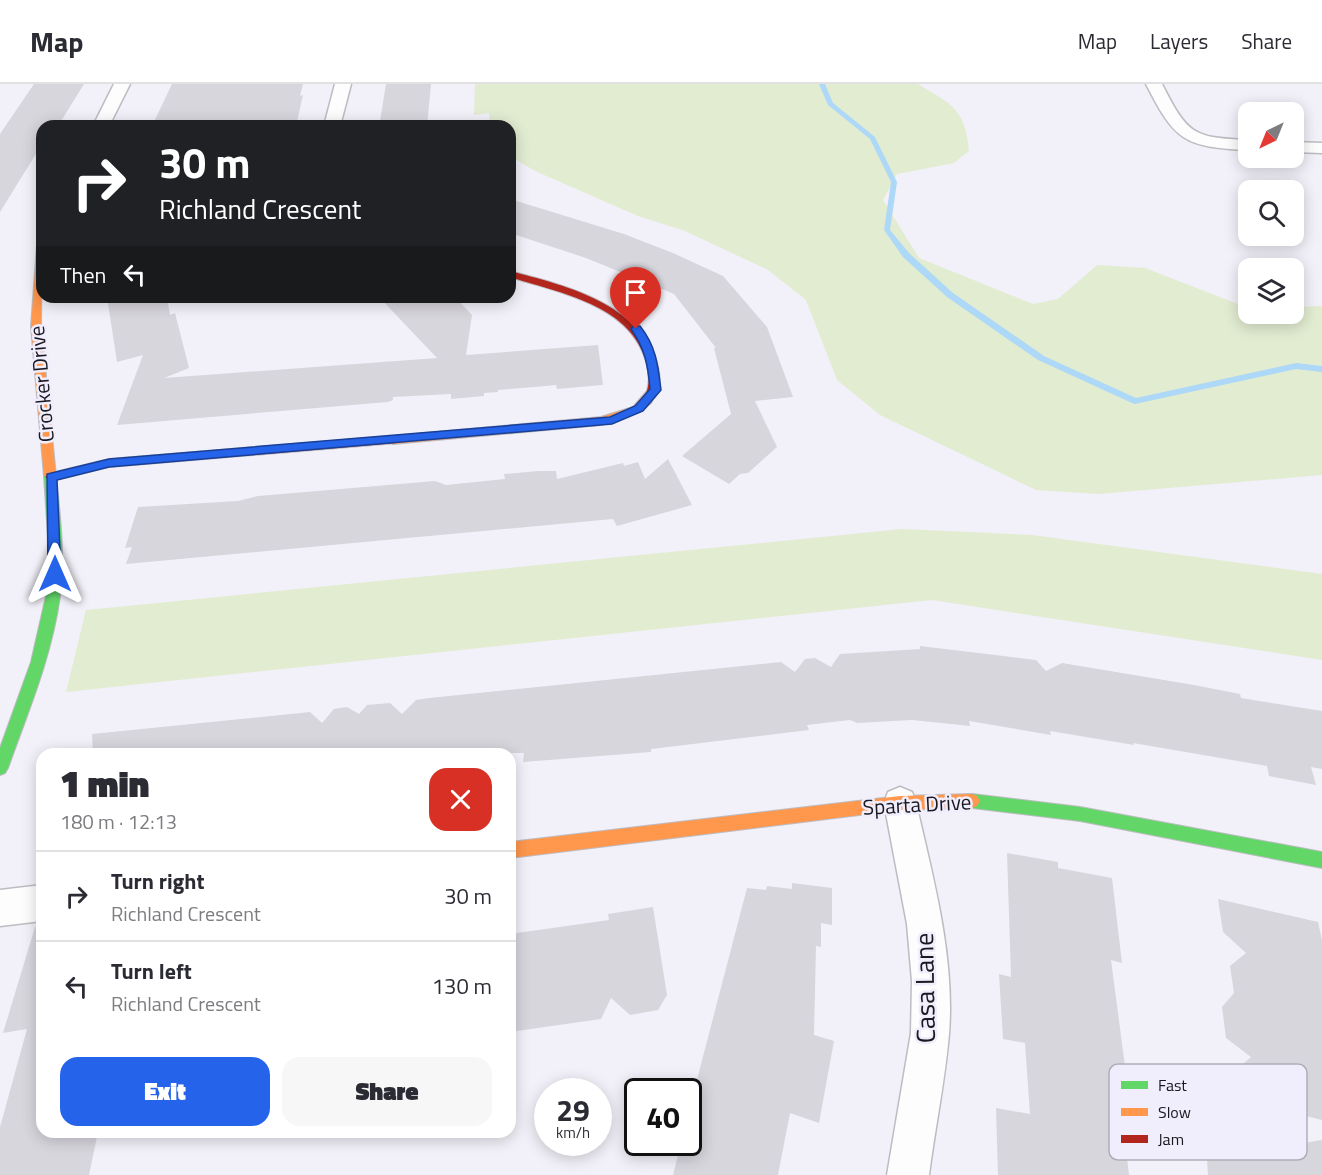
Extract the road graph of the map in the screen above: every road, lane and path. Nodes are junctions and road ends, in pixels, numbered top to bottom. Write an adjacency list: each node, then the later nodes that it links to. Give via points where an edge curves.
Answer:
1 (122, 84): 4 (street)
2 (343, 84): 5 (street)
3 (1154, 84): 6 (street, via 1175,124 1190,136)
4 (104, 120)
5 (334, 120)
6 (1238, 145)
7 (1304, 147): 8 (street)
8 (1322, 148)
9 (516, 276): 11 (street, via 605,309 636,329 645,339 656,376 655,390 648,401 612,420 586,424 109,463)
10 (36, 303): 11 (street, Crocker Drive)
11 (51, 477): 12 (street, Crocker Drive, via 55,574 50,609 39,654)
12 (0, 768)
13 (900, 803): 14 (street, Sparta Drive); 15 (street, Sparta Drive, via 961,800 1080,814); 18 (street, Casa Lane, via 926,924 930,981 930,1033)
14 (516, 849)
15 (1322, 860)
16 (36, 904): 17 (street)
17 (0, 908)
18 (908, 1175)

